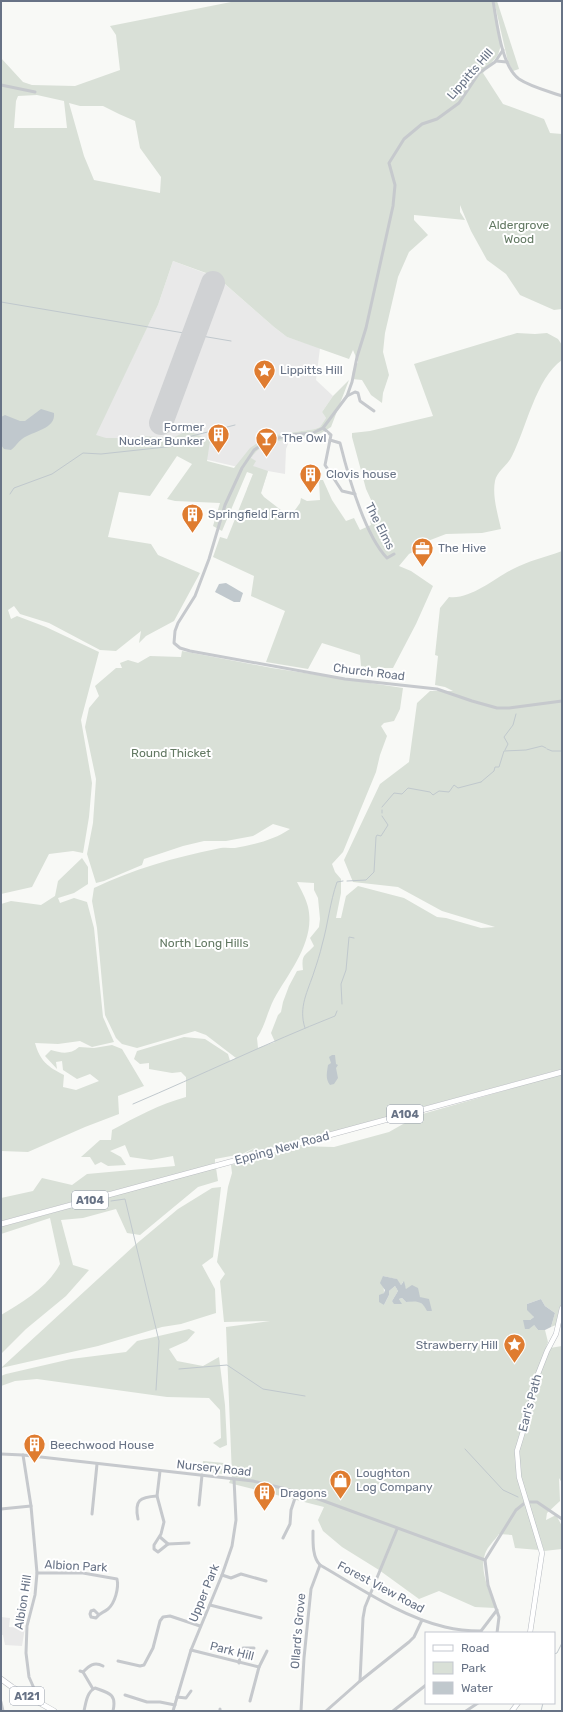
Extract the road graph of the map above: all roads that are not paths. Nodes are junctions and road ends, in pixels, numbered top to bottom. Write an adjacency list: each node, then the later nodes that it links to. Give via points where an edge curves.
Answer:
1 (493, 1): 2 (street)
2 (503, 50): 3 (street, Lippitts Hill); 4 (street)
3 (496, 61): 4 (street); 8 (street, Lippitts Hill, via 480,73 459,102 437,119 422,124 404,139 389,164 395,185 393,206 366,328)
4 (507, 62): 7 (street, via 513,74 522,80)
5 (1, 85): 6 (street)
6 (35, 92)
7 (562, 96)
8 (347, 396): 9 (street, via 358,393 360,401); 10 (street, Lippitts Hill)
9 (374, 411)
10 (323, 428): 11 (street, The Elms, via 331,435); 14 (street, Church Road, via 313,433 267,441 254,450 242,468 225,505 209,559 195,596 178,623 174,643 190,651 326,676 437,689 497,708)
11 (330, 440): 12 (street, The Elms, via 340,443); 12 (street, The Elms, via 325,465 342,491)
12 (355, 494): 13 (street, The Elms, via 382,552 387,558)
13 (394, 554)
14 (562, 702)
15 (562, 1072): 16 (main road, Epping New Road / A104)
16 (1, 1224)
17 (562, 1308): 26 (street, Earl's Path, via 556,1334 536,1379 518,1451 517,1468)
18 (1, 1454): 19 (street, Nursery Road)
19 (23, 1455): 20 (street, Nursery Road); 28 (street, Albion Hill)
20 (98, 1464): 21 (street, Nursery Road); 30 (street)
21 (160, 1471): 22 (street, Nursery Road); 25 (street)
22 (202, 1475): 23 (street, Nursery Road); 27 (street)
23 (234, 1478): 24 (street, Nursery Road); 42 (street, Upper Park, via 235,1530)
24 (297, 1492): 33 (street, Nursery Road); 36 (street, via 290,1510 290,1524)
25 (157, 1496): 31 (street, via 143,1497 139,1501 136,1509); 35 (street, via 164,1522)
26 (526, 1502): 32 (street, via 537,1502); 39 (street, via 516,1510); 53 (street, Earl's Path, via 542,1553)
27 (199, 1505)
28 (31, 1506): 29 (street); 41 (street, Albion Hill)
29 (1, 1509)
30 (92, 1514)
31 (138, 1519)
32 (562, 1519)
33 (397, 1529): 39 (street, Nursery Road); 44 (street)
34 (312, 1531): 40 (street, via 314,1551)
35 (160, 1537): 38 (street); 38 (street, via 154,1545 154,1550 160,1551)
36 (283, 1538)
37 (189, 1543): 38 (street)
38 (168, 1544)
39 (485, 1560): 46 (street, via 488,1585)
40 (320, 1565): 44 (street, Forest View Road); 78 (street, Ollard's Grove, via 311,1589)
41 (37, 1573): 47 (street, Albion Park, via 83,1573 116,1579 117,1591 111,1606); 70 (street, Albion Hill, via 35,1596 27,1626 26,1653 29,1677)
42 (222, 1574): 43 (street, via 231,1578 241,1574); 45 (street, Upper Park)
43 (266, 1581)
44 (369, 1593): 49 (street, Forest View Road, via 392,1607); 62 (street, via 362,1618)
45 (210, 1605): 48 (street); 50 (street, Upper Park)
46 (497, 1610): 51 (street); 52 (street)
47 (98, 1614)
48 (259, 1616)
49 (422, 1620): 51 (street, Forest View Road, via 445,1628); 62 (street, via 409,1642)
50 (200, 1626): 55 (street, Upper Park); 57 (street, via 170,1616 163,1617 153,1648 144,1664 140,1666)
51 (481, 1632)
52 (497, 1632)
53 (530, 1632)
54 (254, 1648): 58 (street, via 243,1648)
55 (191, 1650): 58 (street, Park Hill); 67 (street, Upper Park)
56 (267, 1651): 60 (street)
57 (118, 1661)
58 (239, 1663): 60 (street, Park Hill)
59 (103, 1666): 64 (street, via 98,1663 90,1665 82,1672)
60 (259, 1667): 68 (street, Park Hill)
61 (1, 1679): 70 (main road, A121)
62 (360, 1681): 79 (street)
63 (425, 1686): 80 (street)
64 (94, 1689): 75 (street, via 88,1696); 76 (street, via 111,1695 115,1703)
65 (191, 1691): 67 (street, via 186,1698)
66 (125, 1695): 72 (street, via 147,1702)
67 (177, 1697): 72 (street, Upper Park)
68 (250, 1701)
69 (1, 1702): 73 (street)
70 (40, 1703): 74 (main road, A121)
71 (476, 1704): 81 (street)
72 (175, 1705): 77 (street, Upper Park)
73 (2, 1711)
74 (54, 1711)
75 (84, 1711)
76 (113, 1711)
77 (174, 1711)
78 (301, 1711)
79 (326, 1711)
80 (393, 1711)
81 (466, 1711)

